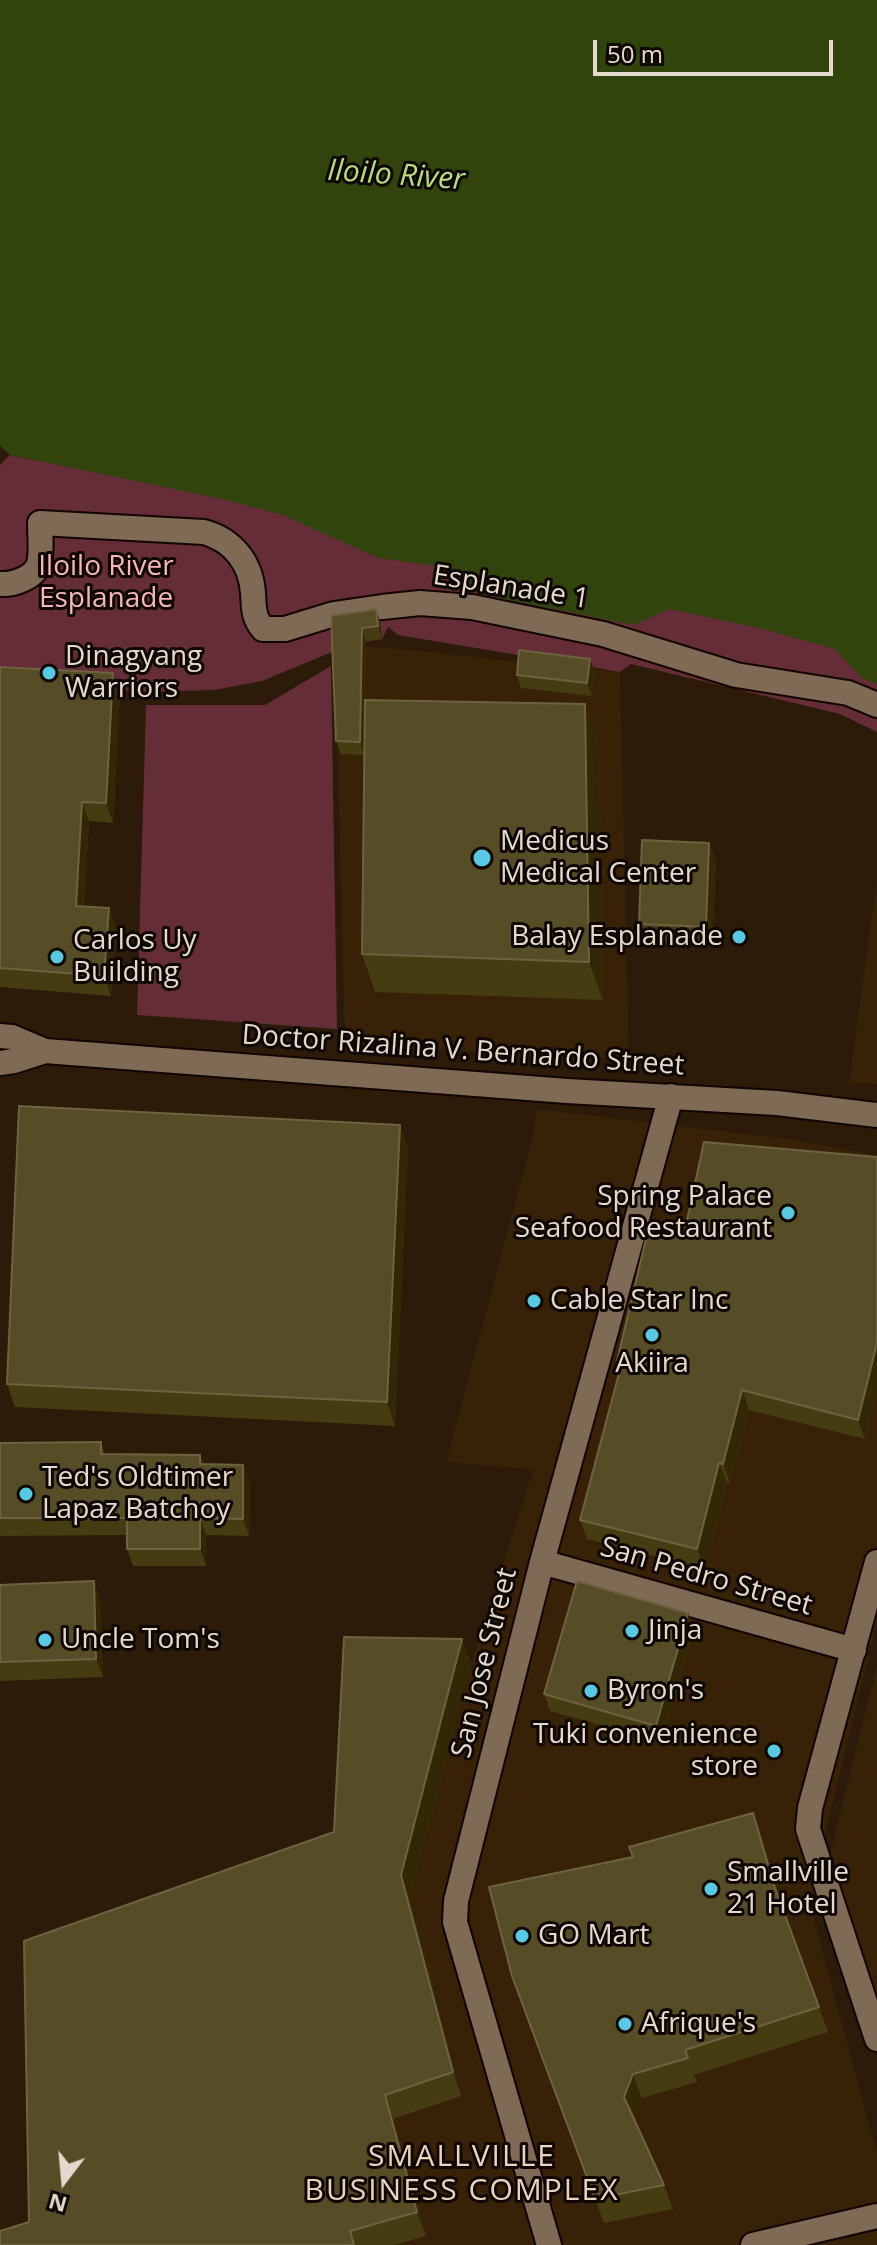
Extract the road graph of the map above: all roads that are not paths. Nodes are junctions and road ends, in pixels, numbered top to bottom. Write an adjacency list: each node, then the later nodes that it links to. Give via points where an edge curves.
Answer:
1 (0, 584): 2 (street, Esplanade 1, via 11,585 39,564 40,523 204,532 225,541 243,558 251,580 252,609 263,629 382,607 472,607 603,634 736,675 848,693)
2 (877, 705)
3 (0, 1036): 4 (street, Doctor Rizalina V. Bernardo Street)
4 (45, 1051): 5 (street, Doctor Rizalina V. Bernardo Street); 6 (street, Doctor Rizalina V. Bernardo Street)
5 (0, 1063)
6 (671, 1096): 7 (street, Doctor Rizalina V. Bernardo Street); 8 (street, San Jose Street)
7 (877, 1115)
8 (542, 1562): 10 (street, San Pedro Street); 13 (street, San Jose Street, via 455,1922)
9 (877, 1562): 10 (street)
10 (854, 1650): 11 (street, via 808,1829)
11 (877, 2039)
12 (877, 2216): 14 (street)
13 (549, 2245)
14 (753, 2245)

